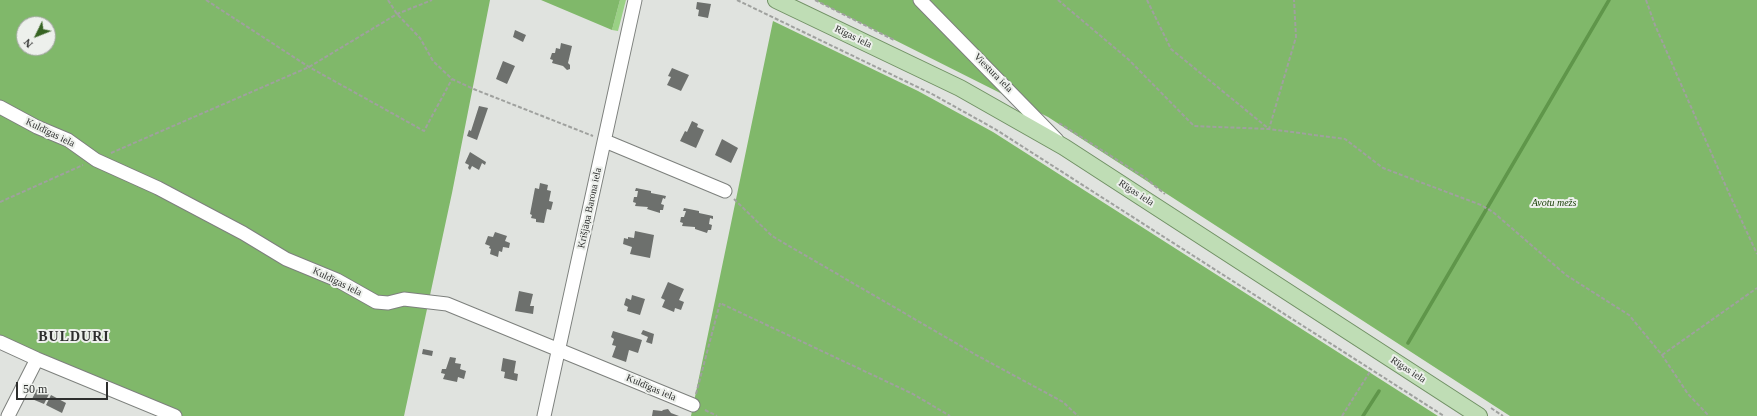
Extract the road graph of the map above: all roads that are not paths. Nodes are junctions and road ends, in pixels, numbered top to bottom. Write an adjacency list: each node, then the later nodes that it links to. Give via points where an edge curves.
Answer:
1 (635, 0): 5 (street, Krišjāņa Barona iela)
2 (776, 0): 6 (main road, Rīgas iela, via 960,88)
3 (920, 0): 6 (street, Viestura iela)
4 (0, 107): 9 (street, Kuldīgas iela, via 68,140 96,160 158,188 243,233 286,259 337,280 376,302 388,303 404,299 447,304)
5 (605, 141): 7 (street); 9 (street, Krišjāņa Barona iela)
6 (1064, 147): 15 (main road, Rīgas iela)
7 (725, 191)
8 (0, 342): 10 (street)
9 (559, 349): 11 (street, Kuldīgas iela); 14 (street, Krišjāņa Barona iela)
10 (37, 359): 12 (street); 13 (street)
11 (693, 405)
12 (8, 416)
13 (175, 416)
14 (544, 416)
15 (1479, 416)

